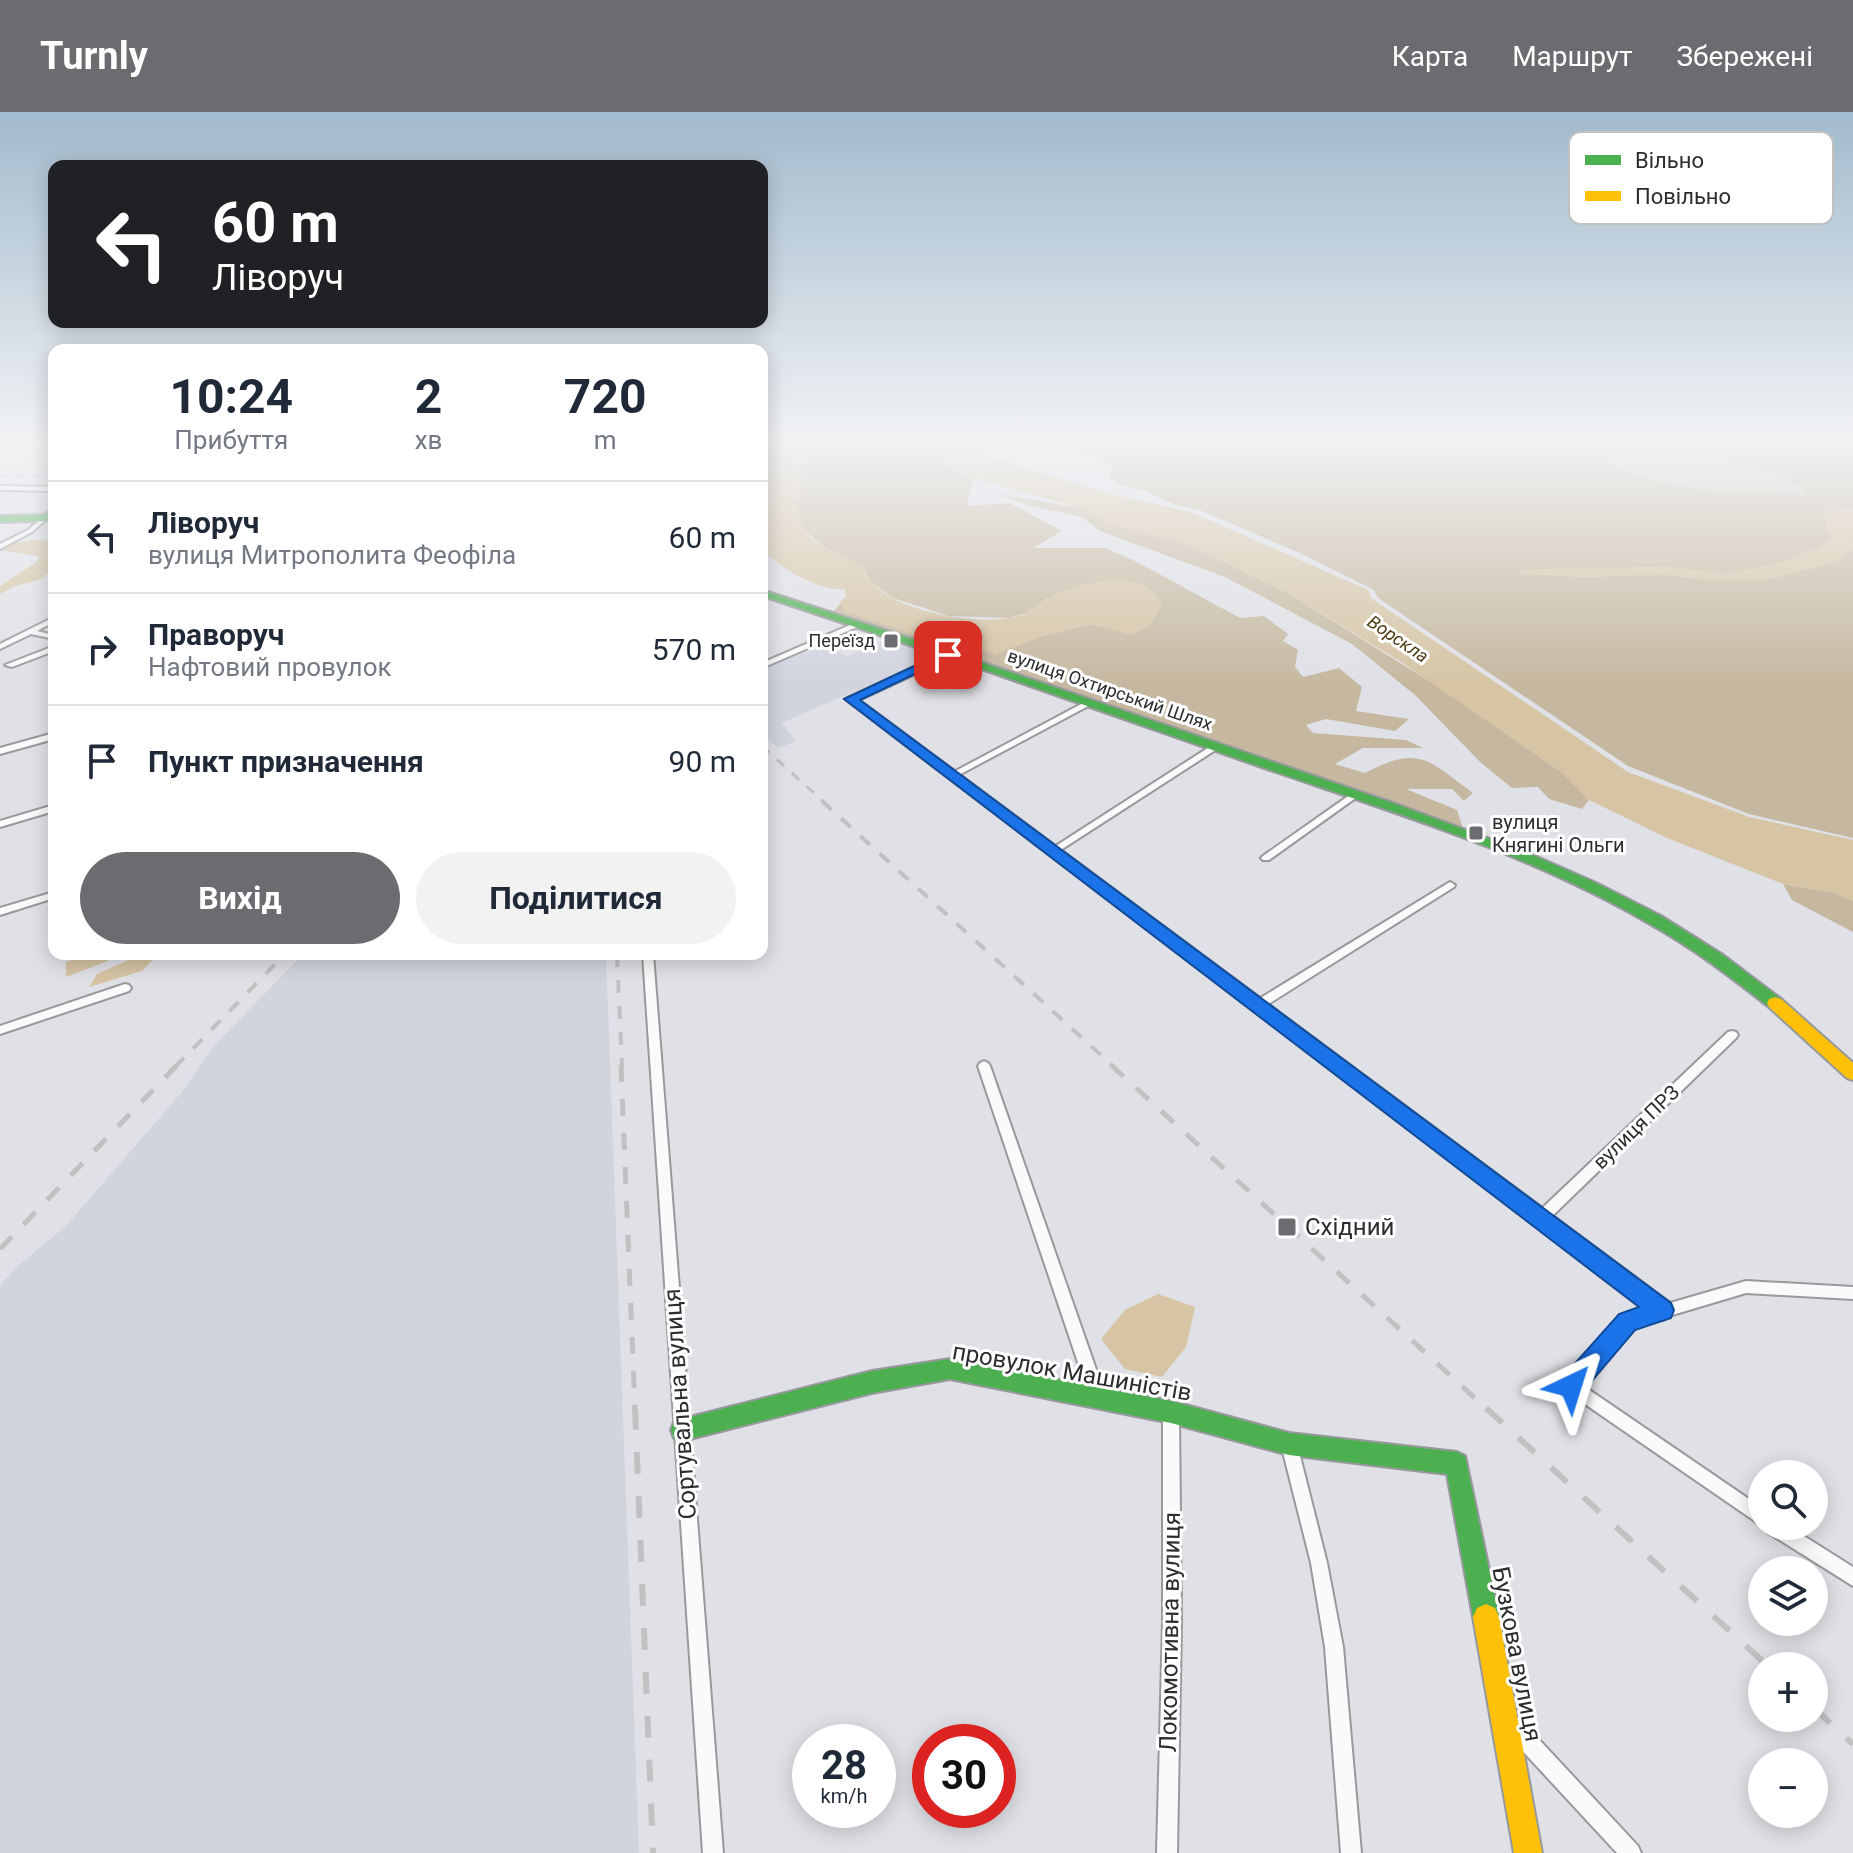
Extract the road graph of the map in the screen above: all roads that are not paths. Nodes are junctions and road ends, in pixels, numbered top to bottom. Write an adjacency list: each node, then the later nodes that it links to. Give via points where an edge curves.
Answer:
1 (40, 522): 2 (street)
2 (0, 547)
3 (768, 597): 5 (street, вулиця Охтирський Шлях)
4 (48, 622): 6 (street)
5 (860, 624): 10 (street, вулиця Охтирський Шлях); 11 (street)
6 (30, 631): 7 (street); 8 (street)
7 (48, 636)
8 (0, 647)
9 (48, 650): 12 (street)
10 (948, 655): 13 (street, вулиця Охтирський Шлях); 17 (street, via 851,699)
11 (768, 663)
12 (9, 665)
13 (1088, 704): 15 (street, вулиця Охтирський Шлях); 17 (street)
14 (48, 738): 16 (street)
15 (1214, 747): 18 (street, вулиця Охтирський Шлях); 21 (street)
16 (0, 751)
17 (952, 775): 21 (street)
18 (1354, 795): 22 (street); 32 (street, вулиця Охтирський Шлях, via 1539,864 1633,908 1772,1000)
19 (48, 810): 20 (street)
20 (0, 824)
21 (1053, 851): 28 (street)
22 (1266, 858)
23 (1450, 885): 28 (street)
24 (48, 897): 25 (street)
25 (0, 912)
26 (648, 960): 38 (street, Сортувальна вулиця)
27 (125, 988): 29 (street)
28 (1258, 1005): 33 (street)
29 (0, 1030)
30 (1732, 1035): 33 (street, вулиця ПРЗ)
31 (984, 1066): 36 (street)
32 (1853, 1073)
33 (1540, 1219): 35 (street)
34 (1853, 1293): 35 (street, via 1746,1287)
35 (1663, 1310): 41 (street, via 1627,1322 1571,1386)
36 (1098, 1398): 37 (street, провулок Машиністів); 38 (street, провулок Машиністів, via 950,1369 872,1382)
37 (1171, 1412): 39 (street, провулок Машиністів); 46 (street, Локомотивна вулиця)
38 (682, 1430): 45 (street, Сортувальна вулиця)
39 (1289, 1444): 40 (street, провулок Машиністів); 47 (street, via 1334,1647)
40 (1457, 1464): 44 (street, Бузкова вулиця)
41 (1748, 1508)
42 (1795, 1540): 43 (street)
43 (1853, 1577)
44 (1506, 1719): 48 (street, Бузкова вулиця); 49 (street)
45 (713, 1853)
46 (1167, 1853)
47 (1351, 1853)
48 (1528, 1853)
49 (1631, 1853)

